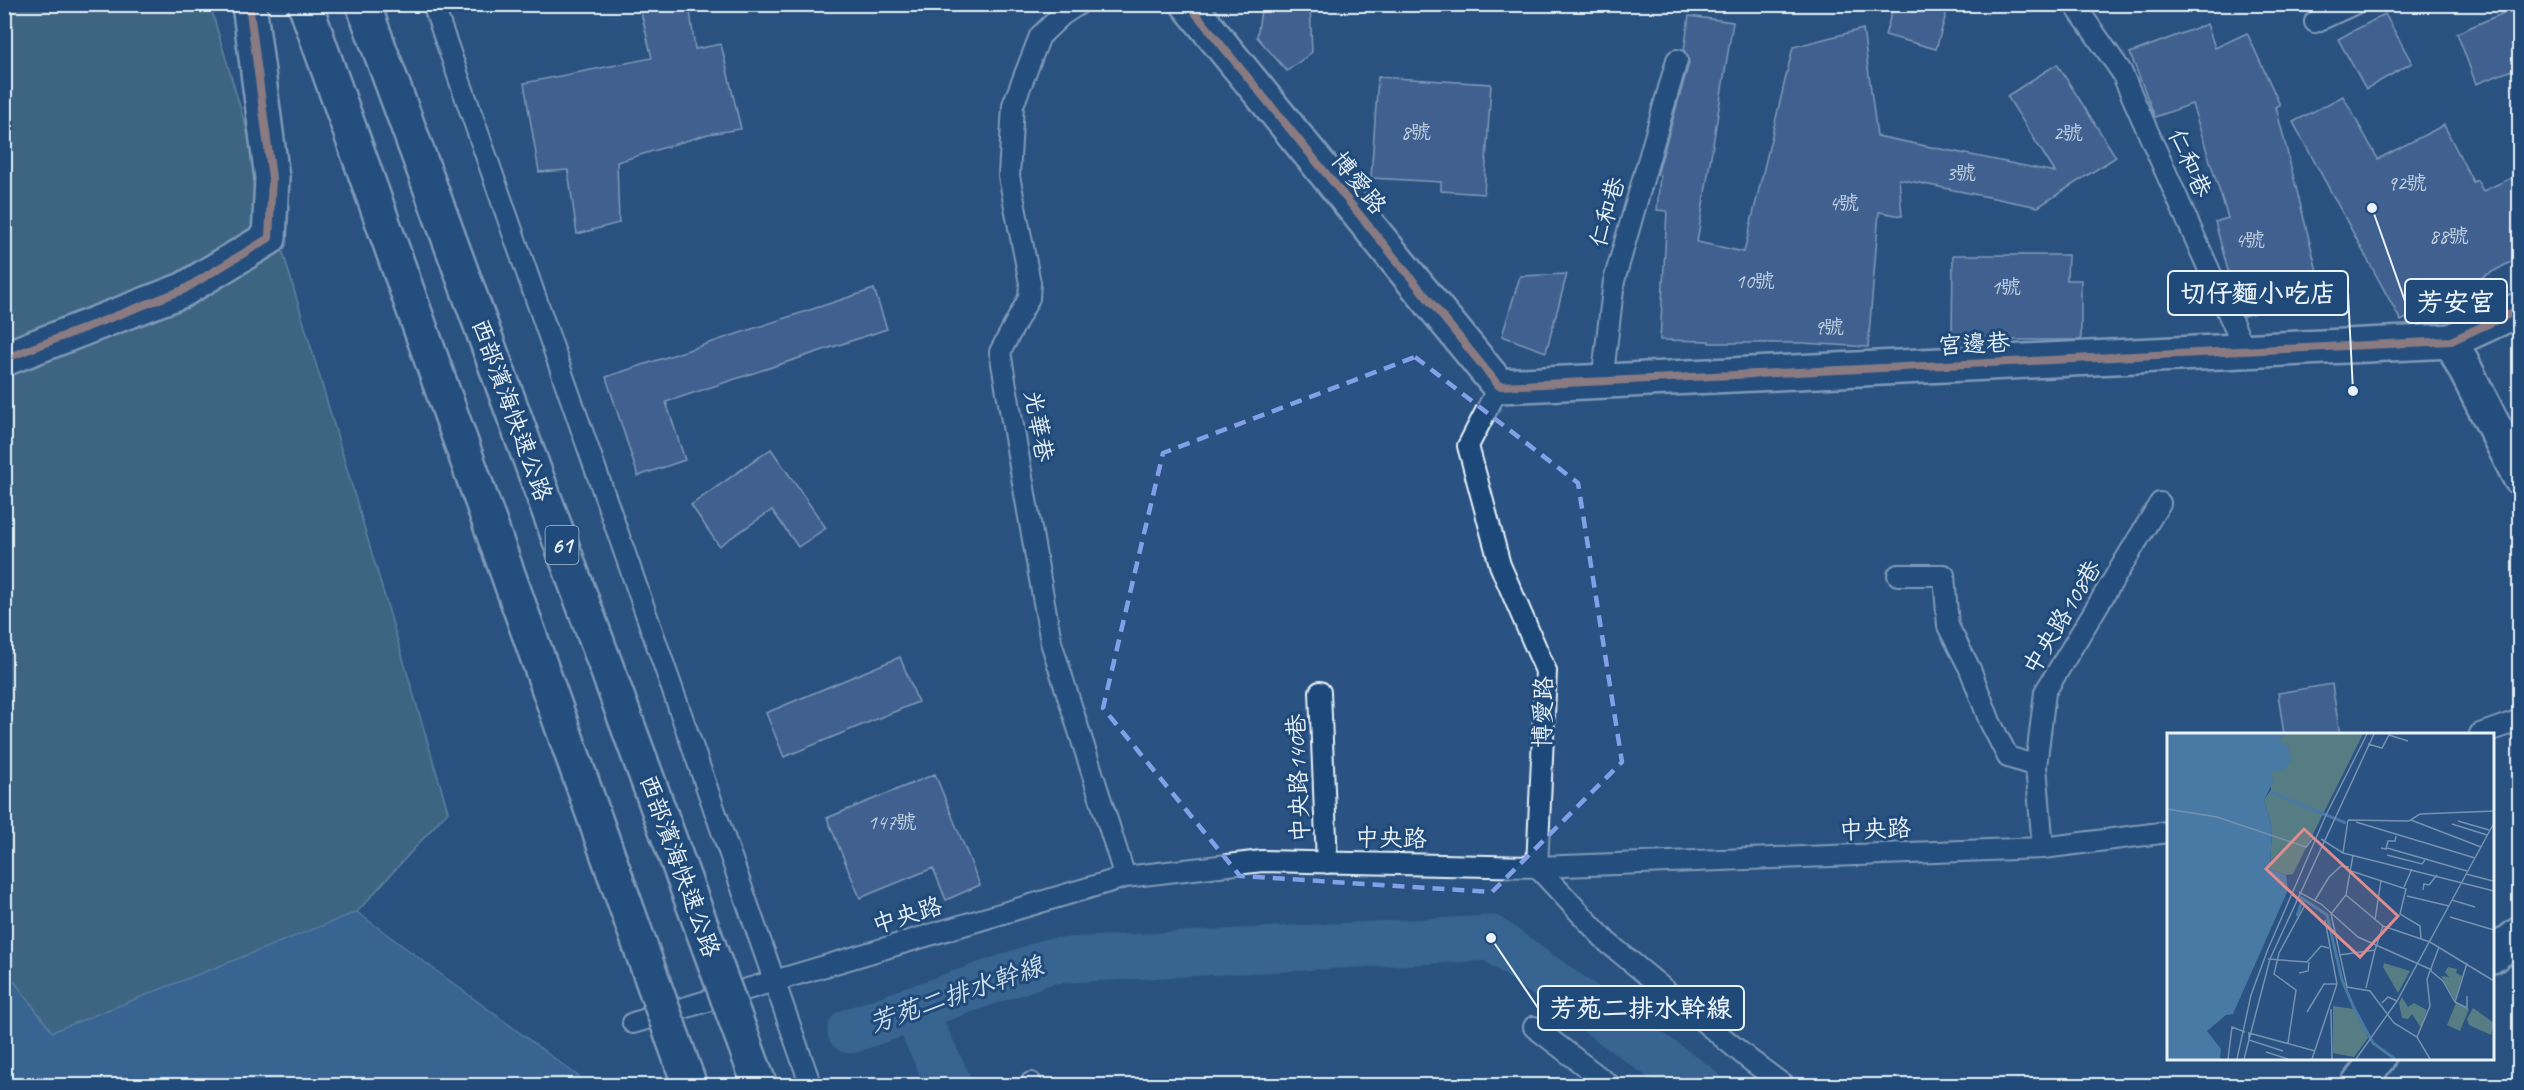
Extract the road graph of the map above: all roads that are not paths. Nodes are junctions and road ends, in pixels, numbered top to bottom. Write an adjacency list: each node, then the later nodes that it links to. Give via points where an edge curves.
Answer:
1 (249, 4): 14 (main road, via 272,178 269,238 183,290)
2 (305, 4): 35 (main road, bridge)
3 (363, 4): 36 (main road, 西部濱海快速公路 / 61, bridge)
4 (433, 4): 31 (lane)
5 (1079, 4): 28 (lane, 光華巷, via 1040,36 1013,105 1009,176 1030,283 1029,298 999,352 1051,642)
6 (1188, 4): 16 (main road, 博愛路)
7 (2074, 4): 13 (lane, 仁和巷, via 2121,71)
8 (2354, 4): 9 (lane)
9 (2315, 22)
10 (1677, 60): 15 (lane, 仁和巷, via 1614,281)
11 (2520, 309): 12 (main road)
12 (2451, 340): 13 (main road, 宮邊巷); 17 (main road)
13 (2245, 351): 15 (main road, 宮邊巷)
14 (4, 359)
15 (1602, 382): 16 (main road, 宮邊巷)
16 (1499, 386): 27 (lane, 博愛路, via 1468,446 1500,565 1546,671)
17 (2520, 478)
18 (2160, 503): 23 (lane, 中央路108巷, via 2045,692)
19 (1898, 575): 23 (lane, via 1944,575 1948,626 1990,722 2008,757)
20 (1320, 692): 26 (lane, 中央路140巷)
21 (2520, 720): 22 (lane)
22 (2485, 733)
23 (2036, 766): 25 (lane, 中央路108巷)
24 (2167, 832): 25 (lane, 中央路)
25 (2043, 848): 27 (lane, 中央路)
26 (1327, 863): 27 (lane, 中央路); 28 (lane, 中央路, via 1262,861)
27 (1537, 867): 39 (lane, via 1607,942)
28 (1125, 877): 31 (lane, 中央路)
29 (2520, 934): 30 (main road)
30 (2494, 955)
31 (774, 982): 32 (lane, 中央路); 37 (lane)
32 (633, 1023)
33 (1534, 1027): 38 (lane)
34 (2377, 1060): 40 (main road)
35 (690, 1086)
36 (760, 1086)
37 (811, 1086)
38 (1611, 1086)
39 (1785, 1086)
40 (2357, 1086)

